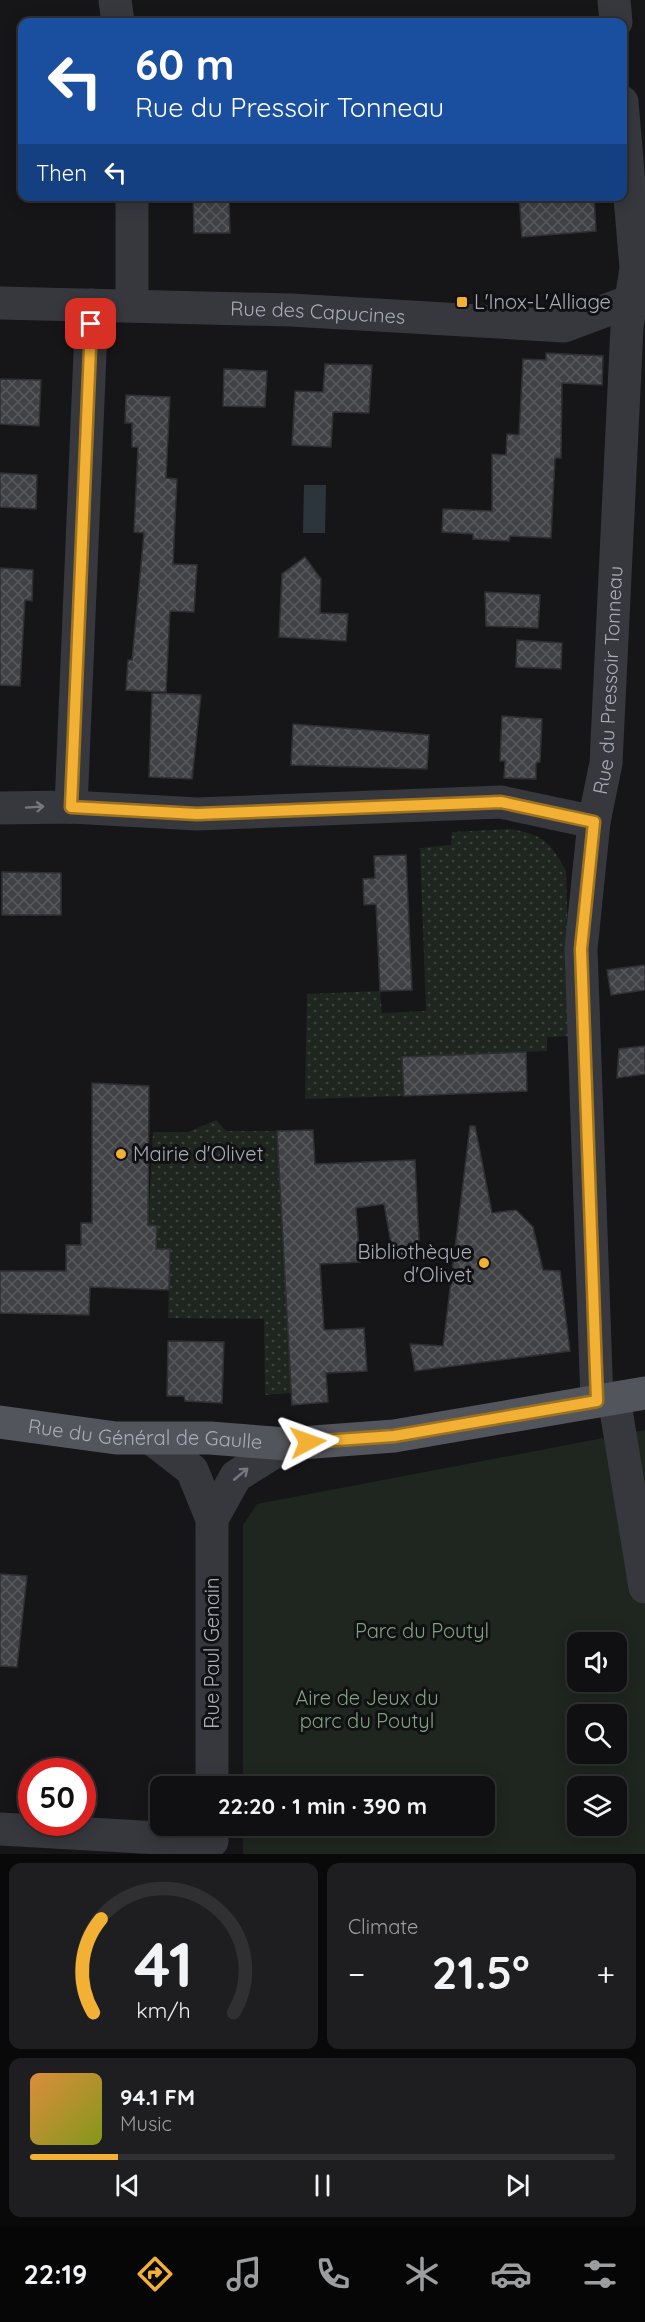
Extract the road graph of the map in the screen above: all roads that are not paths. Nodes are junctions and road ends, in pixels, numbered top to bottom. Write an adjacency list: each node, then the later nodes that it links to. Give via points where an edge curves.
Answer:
1 (115, 0): 3 (street)
2 (614, 0): 4 (street)
3 (117, 18)
4 (616, 18)
5 (627, 161): 7 (street, Rue du Pressoir Tonneau)
6 (132, 201): 10 (street)
7 (638, 300): 10 (street, Rue des Capucines, via 564,326); 13 (street, Rue du Pressoir Tonneau, via 627,327 606,763)
8 (0, 303): 9 (street, Rue des Capucines)
9 (92, 305): 10 (street, Rue des Capucines); 11 (street)
10 (132, 305)
11 (71, 807): 12 (street, one-way to 11); 13 (street, via 197,814 501,802)
12 (0, 808)
13 (594, 822): 14 (street, Rue du Pressoir Tonneau, via 581,949)
14 (618, 1398): 17 (main road, Rue du Général de Gaulle, via 394,1436); 19 (street, Rue du Pressoir Tonneau)
15 (0, 1422): 16 (main road, Rue du Général de Gaulle, via 116,1438)
16 (152, 1439): 17 (main road, Rue du Général de Gaulle, via 210,1438); 18 (street, Rue Paul Genain, via 192,1470)
17 (287, 1444): 18 (street, Rue Paul Genain, one-way to 17, via 236,1476)
18 (212, 1519): 20 (street, Rue Paul Genain)
19 (645, 1587)
20 (212, 1776)
21 (0, 1829): 22 (street)
22 (212, 1840)

